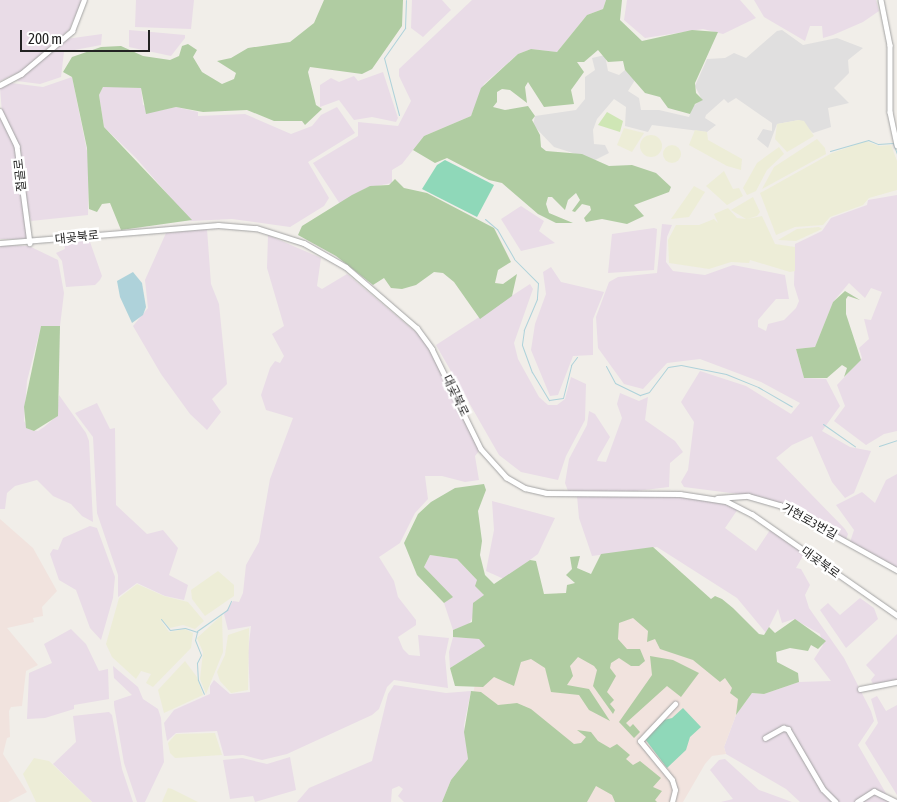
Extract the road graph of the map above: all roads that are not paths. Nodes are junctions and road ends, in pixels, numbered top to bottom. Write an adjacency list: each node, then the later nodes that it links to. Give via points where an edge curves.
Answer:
1 (84, 0): 3 (street, via 72,31 22,74)
2 (881, 0): 5 (street, via 890,45 890,112)
3 (0, 85)
4 (0, 111): 7 (street, 절골로, via 19,152)
5 (897, 145)
6 (0, 243): 7 (street, 대곶북로)
7 (30, 243): 8 (street, 대곶북로, via 200,225 237,225 290,237 339,262 417,328 432,349 481,449 496,469 516,484 546,493 680,494)
8 (715, 498): 9 (street, 가현로3번길, via 737,496 769,500); 10 (street, 대곶북로, via 752,514)
9 (897, 570)
10 (897, 615)
11 (897, 682): 12 (street)
12 (860, 689)
13 (675, 704): 15 (street, via 640,741 672,780 675,790)
14 (765, 738): 16 (street, via 783,728 788,729 823,789)
15 (672, 802)
16 (836, 802)
17 (857, 802): 18 (street, via 874,791)
18 (897, 802)

